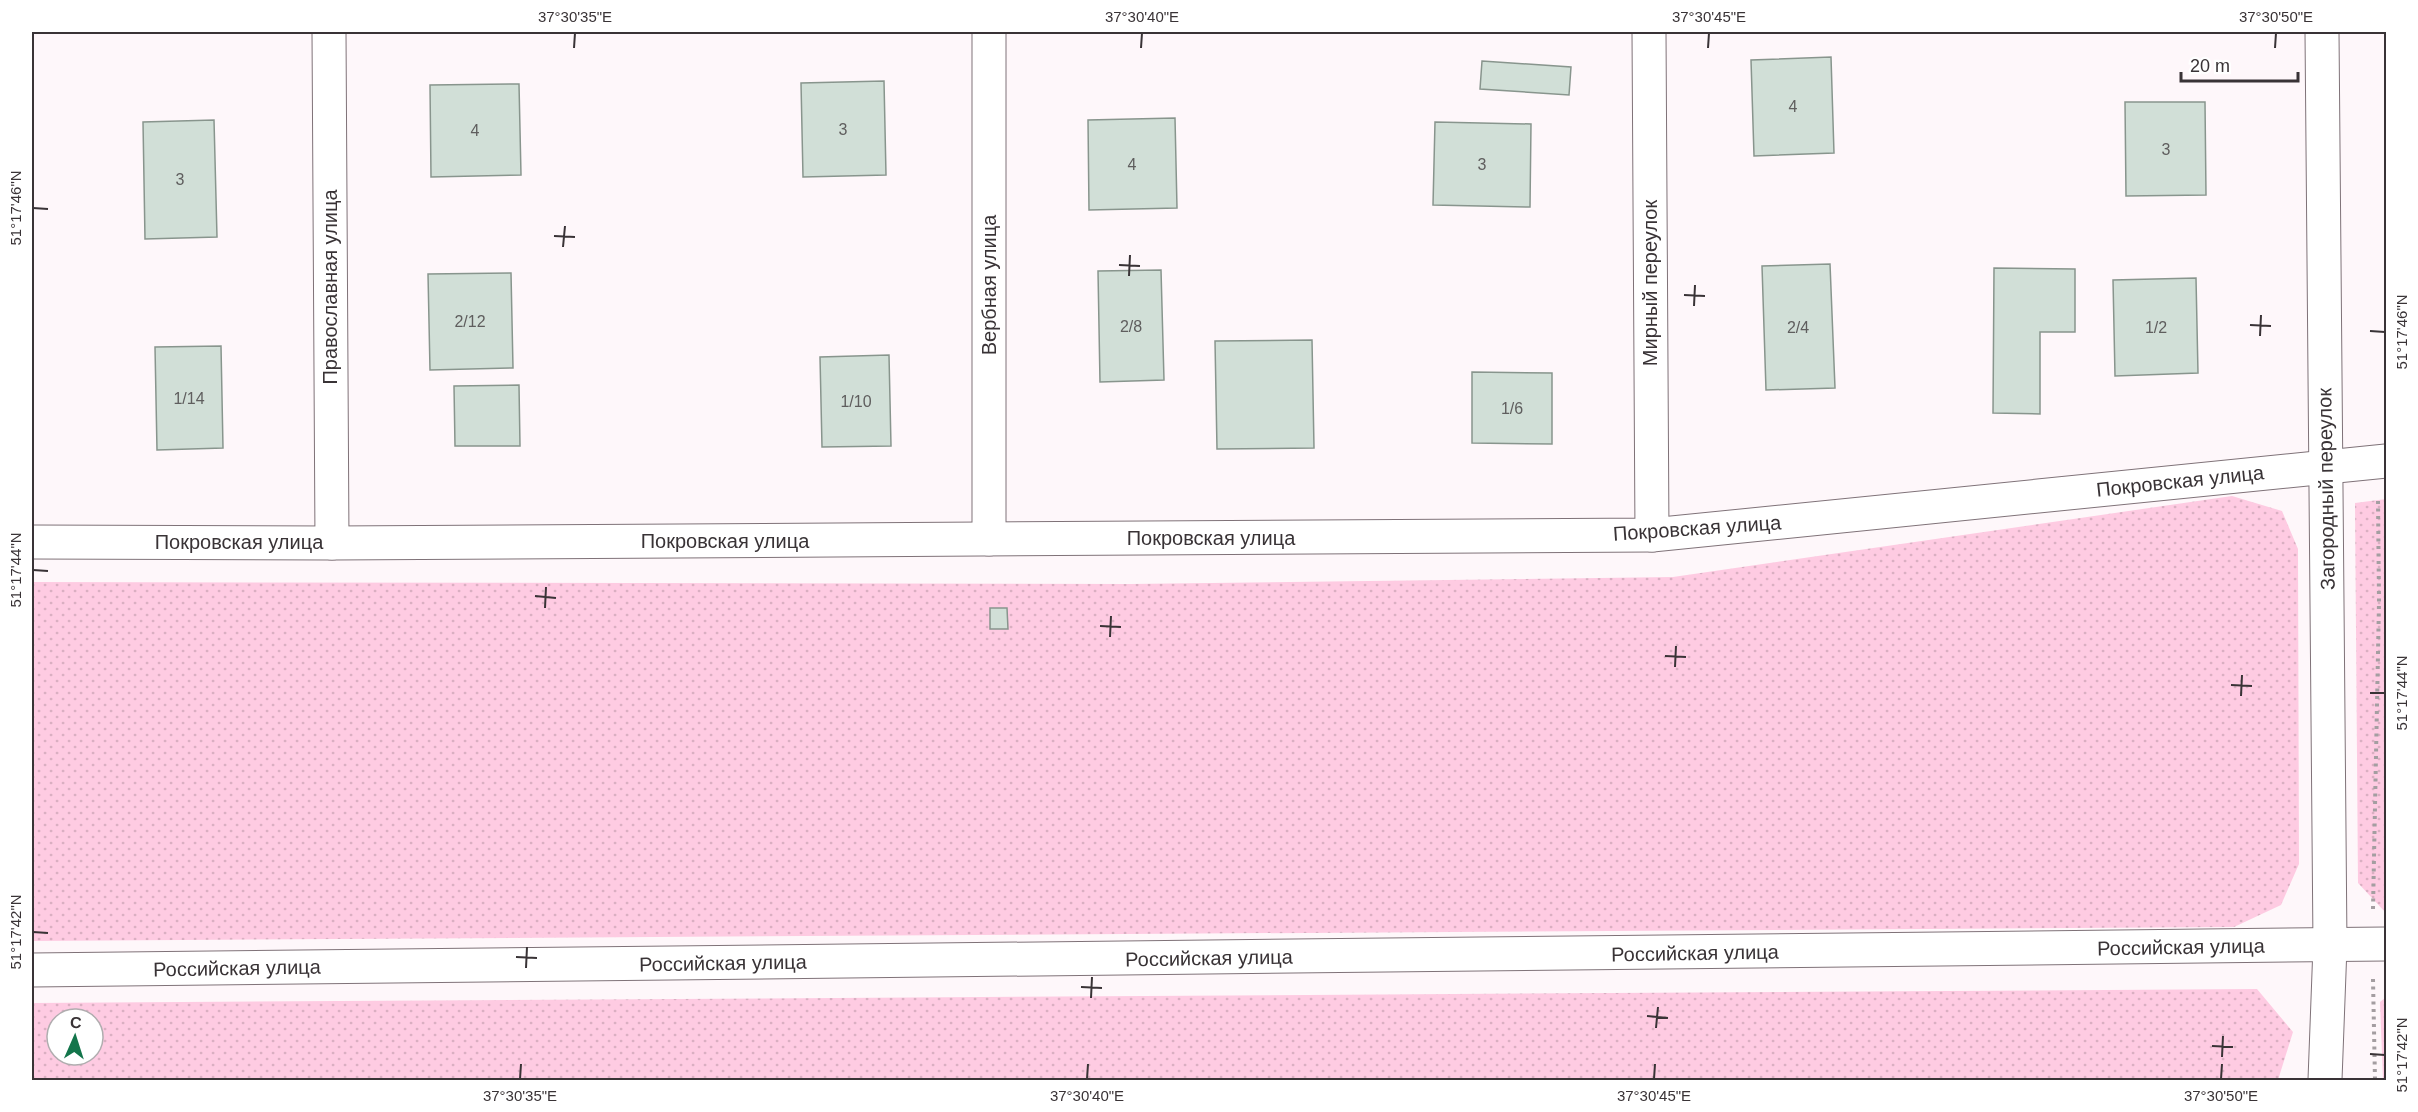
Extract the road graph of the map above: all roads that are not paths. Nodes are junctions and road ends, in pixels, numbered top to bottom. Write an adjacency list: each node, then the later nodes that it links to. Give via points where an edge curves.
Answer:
1 (329, 32): 10 (street, Православная улица)
2 (989, 32): 8 (street, Вербная улица)
3 (1649, 32): 7 (street, Мирный переулок)
4 (2322, 32): 6 (street, Загородный переулок)
5 (2382, 461): 6 (street, Покровская улица)
6 (2326, 467): 7 (street, Покровская улица); 12 (street, Загородный переулок)
7 (1652, 535): 8 (street, Покровская улица)
8 (989, 539): 10 (street, Покровская улица)
9 (32, 542): 10 (street, Покровская улица)
10 (332, 543)
11 (2379, 944): 12 (street, Российская улица)
12 (2330, 945): 13 (street, Российская улица); 14 (street, Загородный переулок)
13 (32, 970)
14 (2325, 1080)

